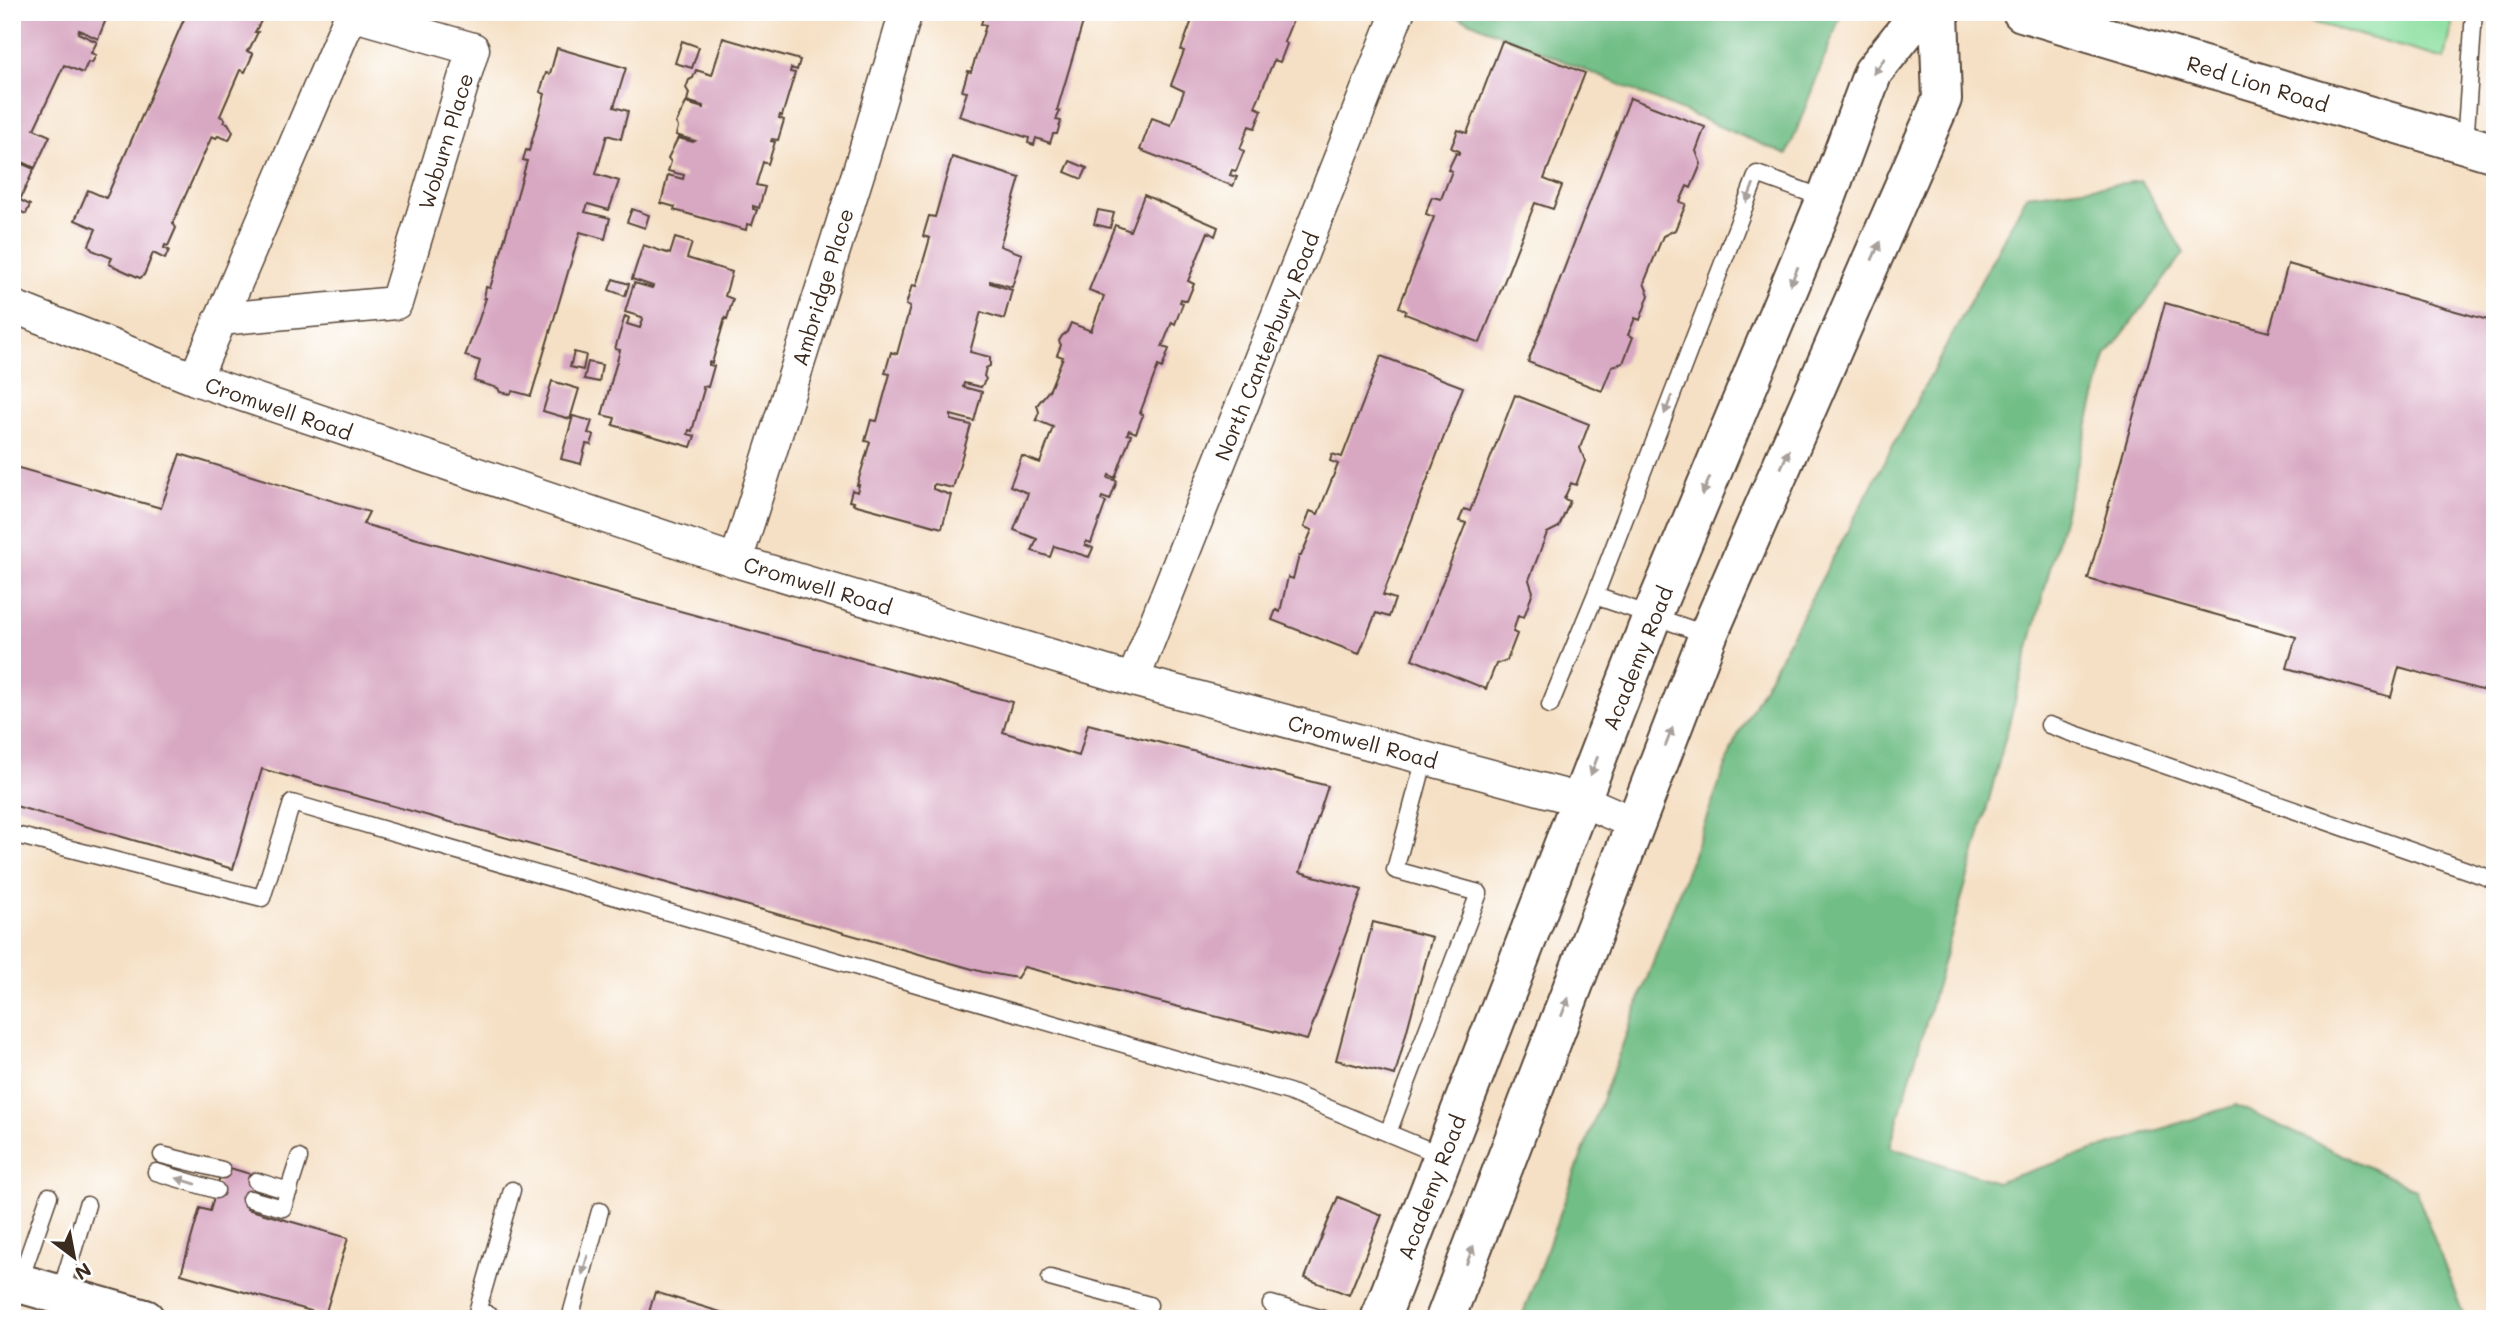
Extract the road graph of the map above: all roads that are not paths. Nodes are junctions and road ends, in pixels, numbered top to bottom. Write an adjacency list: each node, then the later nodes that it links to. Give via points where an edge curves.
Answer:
1 (906, 12): 12 (street, Ambridge Place)
2 (1398, 12): 16 (street, North Canterbury Road)
3 (1921, 12): 8 (main road, Academy Road, one-way to 8, via 1873,72)
4 (1939, 12): 15 (main road, one-way to 4, via 1942,99)
5 (2022, 12): 7 (main road, Red Lion Road)
6 (2474, 12): 7 (lane)
7 (2480, 149)
8 (1826, 199): 13 (lane, one-way to 13, via 1758,174); 14 (main road, Academy Road, one-way to 14)
9 (12, 306): 11 (street, Cromwell Road)
10 (220, 319): 10 (street, Woburn Place, via 396,303 473,49 351,14); 11 (street, Woburn Place)
11 (195, 379): 12 (street, Cromwell Road)
12 (736, 561): 16 (street, Cromwell Road)
13 (1595, 596): 14 (lane); 17 (lane)
14 (1652, 616): 15 (lane); 20 (main road, Academy Road, one-way to 20)
15 (1708, 635): 21 (main road, one-way to 15)
16 (1133, 680): 19 (street, Cromwell Road)
17 (1550, 705)
18 (2049, 725): 23 (lane)
19 (1425, 758): 20 (street, Cromwell Road); 24 (lane, via 1395,870 1479,893)
20 (1581, 800): 21 (street, Cromwell Road); 26 (main road, Academy Road)
21 (1636, 824): 49 (main road, one-way to 21)
22 (12, 834): 24 (lane, via 262,898 292,803 1289,1092)
23 (2495, 880)
24 (1388, 1133): 26 (lane)
25 (162, 1155): 28 (lane)
26 (1443, 1156): 48 (main road, Academy Road)
27 (299, 1158): 33 (lane)
28 (222, 1170)
29 (156, 1172): 31 (lane, one-way to 29)
30 (256, 1181): 33 (lane)
31 (216, 1190)
32 (512, 1190): 43 (lane)
33 (289, 1191): 35 (lane, via 283,1208)
34 (49, 1196): 39 (lane)
35 (250, 1199)
36 (87, 1205): 40 (lane)
37 (600, 1211): 46 (lane, one-way to 46, via 572,1311)
38 (1050, 1278): 42 (lane)
39 (16, 1282): 40 (main road)
40 (60, 1294): 44 (main road)
41 (1271, 1304): 47 (lane)
42 (1149, 1305)
43 (477, 1314): 45 (lane)
44 (145, 1319)
45 (496, 1319)
46 (577, 1319)
47 (1323, 1319)
48 (1380, 1319)
49 (1445, 1319)

